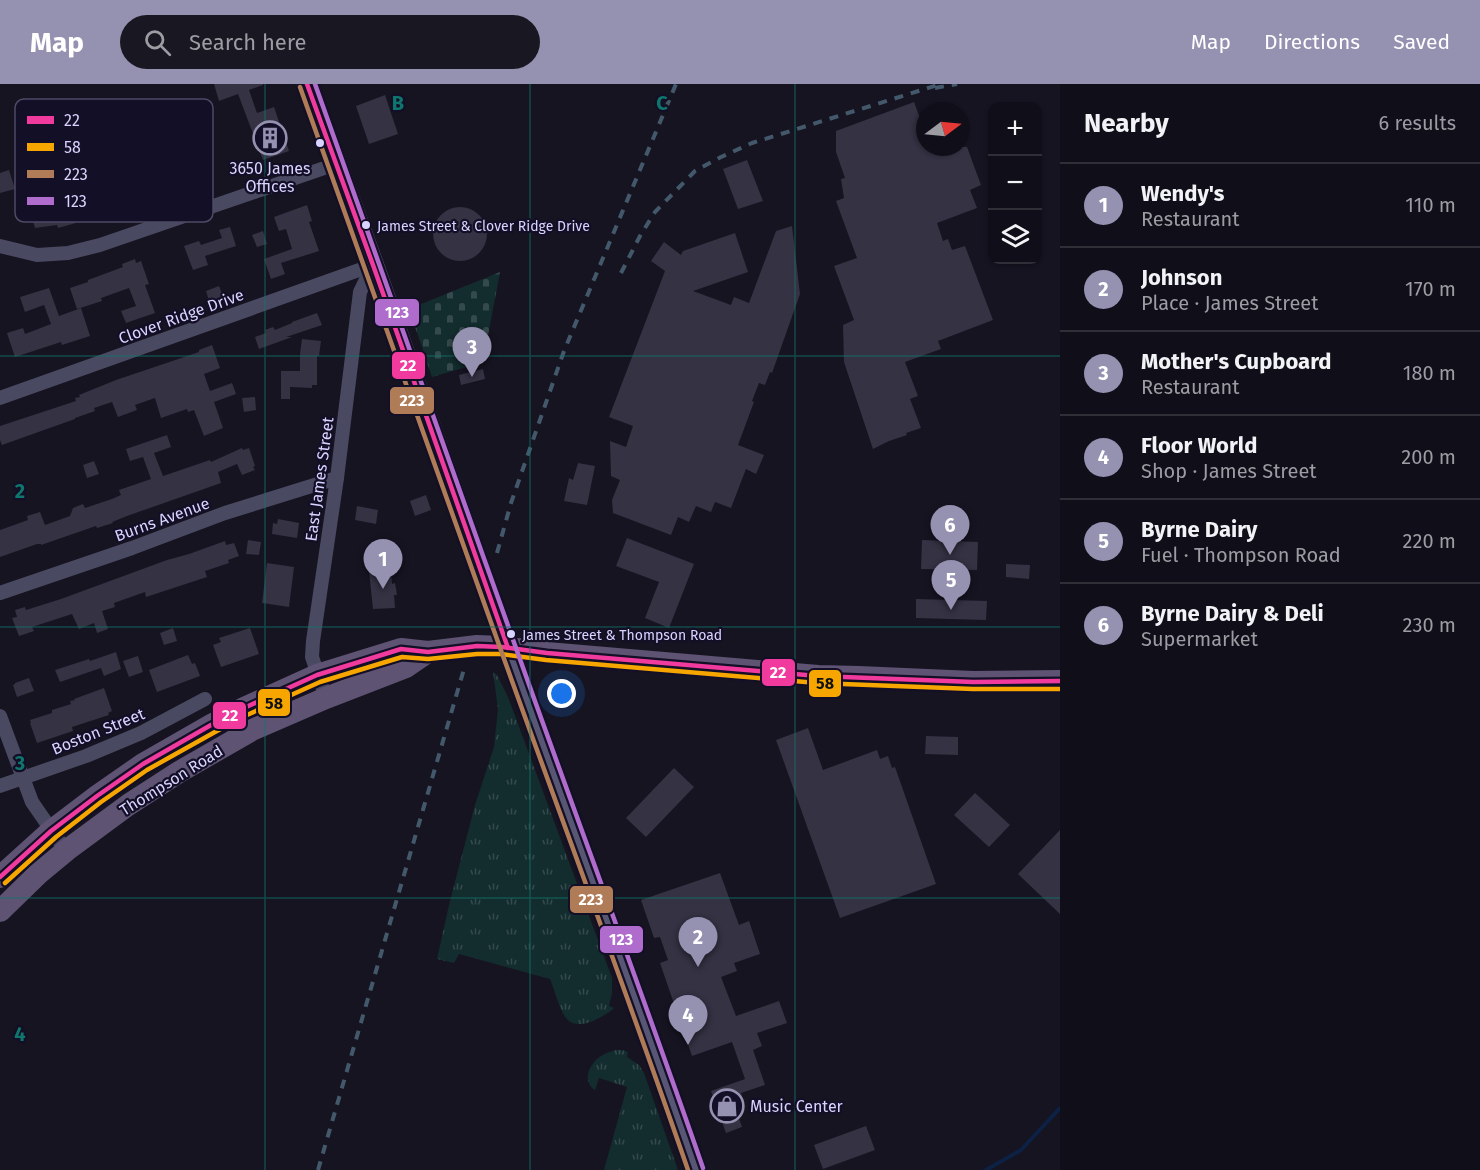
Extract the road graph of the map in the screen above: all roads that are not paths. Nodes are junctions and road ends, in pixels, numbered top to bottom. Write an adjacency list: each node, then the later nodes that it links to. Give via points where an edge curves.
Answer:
1 (307, 84): 2 (main road)
2 (336, 164): 3 (street); 6 (main road)
3 (213, 206)
4 (167, 222): 5 (street, via 68,254 37,255)
5 (0, 246)
6 (373, 265): 7 (street, Clover Ridge Drive); 8 (street, East James Street, via 360,292); 10 (main road)
7 (0, 398)
8 (337, 478): 9 (street, Burns Avenue, via 225,513); 12 (street, East James Street, via 313,641)
9 (0, 593)
10 (508, 648): 11 (main road, Thompson Road, via 477,646); 13 (main road, Thompson Road, via 818,676); 23 (main road)
11 (428, 652): 12 (main road, Thompson Road, via 401,649); 14 (main road, Thompson Road, via 406,667)
12 (317, 675): 14 (street, East James Street); 19 (main road, Thompson Road, via 244,708 143,764)
13 (1060, 681)
14 (326, 698): 20 (main road, Thompson Road, via 252,730 179,772)
15 (205, 699): 17 (street, Boston Street, via 141,733)
16 (0, 716): 17 (street)
17 (22, 778): 18 (street, Boston Street); 19 (street)
18 (0, 786)
19 (51, 831): 20 (street); 21 (main road, Thompson Road)
20 (67, 850): 22 (main road, Thompson Road)
21 (0, 877)
22 (0, 911)
23 (696, 1170)

